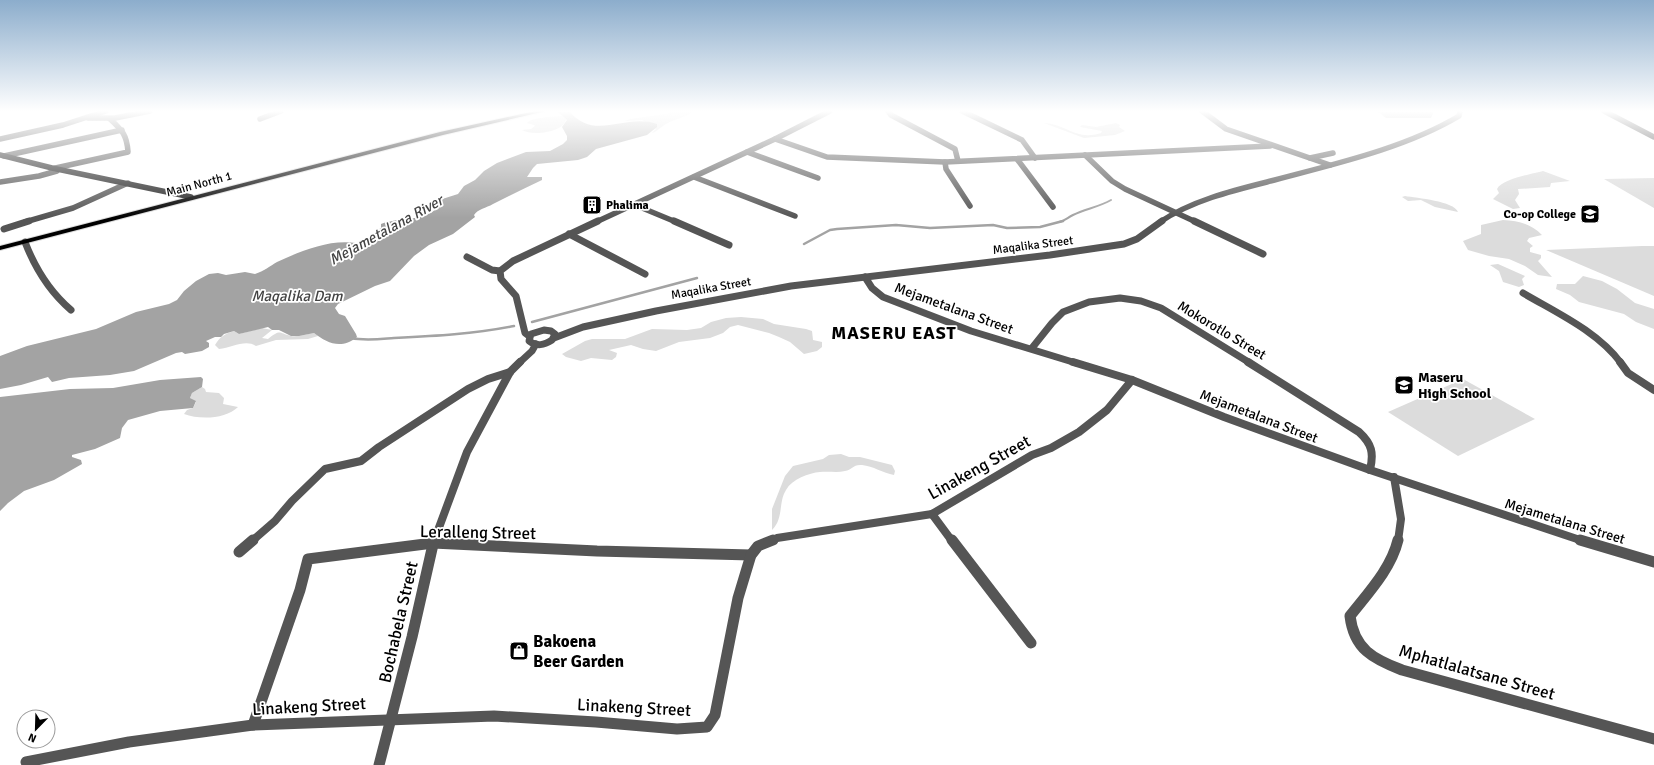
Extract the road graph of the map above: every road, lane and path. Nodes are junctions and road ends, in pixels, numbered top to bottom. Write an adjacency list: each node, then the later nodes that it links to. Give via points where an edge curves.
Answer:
1 (45, 147): 14 (street)
2 (128, 147): 21 (street, via 128,152)
3 (388, 147): 27 (main road, Main North 1)
4 (758, 147): 11 (street)
5 (797, 147): 19 (street, via 827,157)
6 (951, 147): 18 (street, via 955,149)
7 (1027, 147): 15 (street)
8 (1256, 147): 13 (street)
9 (1272, 147): 17 (street)
10 (1389, 147): 20 (street, Maqalika Street)
11 (747, 152): 23 (street); 24 (street)
12 (1333, 153): 17 (street)
13 (1085, 155): 15 (street); 31 (street, via 1112,181 1141,198)
14 (2, 156): 21 (street)
15 (1035, 158): 16 (street)
16 (1018, 159): 18 (street); 30 (street)
17 (1310, 159): 20 (street)
18 (958, 161): 19 (street)
19 (945, 162): 29 (street, via 946,169)
20 (1330, 165): 31 (street, Maqalika Street, via 1232,191)
21 (51, 169): 22 (street)
22 (58, 171): 25 (street); 26 (street)
23 (694, 177): 28 (street); 32 (street)
24 (818, 178)
25 (0, 182)
26 (128, 183): 27 (street); 33 (street, via 73,208)
27 (191, 197): 35 (main road, Main North 1)
28 (635, 205): 34 (street); 36 (street)
29 (970, 206)
30 (1053, 207)
31 (1174, 212): 38 (street); 42 (street, Maqalika Street, via 1137,239 1116,245)
32 (795, 216)
33 (4, 229)
34 (570, 234): 40 (street, via 512,261); 41 (street)
35 (25, 242): 37 (main road, Main North 1); 44 (street, via 41,274 64,305)
36 (729, 246)
37 (0, 248)
38 (1263, 254)
39 (467, 257): 40 (street, via 492,270)
40 (500, 271): 45 (street, via 501,279 516,296)
41 (645, 274)
42 (865, 277): 47 (street, Maqalika Street, via 791,286 694,303); 50 (street, Mejametalana Street, via 872,288 884,297 971,330)
43 (1523, 293): 53 (street, via 1584,329 1611,350 1628,372)
44 (71, 310)
45 (524, 325): 46 (street); 48 (street, via 525,333)
46 (541, 330): 47 (street); 48 (street)
47 (552, 335): 49 (street, Maqalika Street, via 545,344)
48 (529, 336): 49 (street, via 530,342)
49 (536, 344): 51 (street, Bochabela Street, via 532,352)
50 (1032, 348): 52 (street, Mejametalana Street); 54 (street, Mokorotlo Street, via 1060,314 1068,310 1102,298 1129,297 1146,302 1161,308 1353,427 1368,439 1373,447 1374,456)
51 (510, 372): 57 (street, Bochabela Street, via 466,455); 58 (street, via 468,389 361,461 326,469)
52 (1132, 380): 54 (street, Mejametalana Street, via 1224,417); 56 (street, Linakeng Street, via 1107,410 1079,432 1052,448 1032,455)
53 (1654, 390)
54 (1370, 470): 55 (street, Mejametalana Street)
55 (1394, 477): 60 (street, Mejametalana Street, via 1544,529); 64 (street, Mphatlalatsane Street, via 1400,532 1388,562 1371,590 1350,616 1351,628 1358,644 1382,663 1402,670)
56 (932, 514): 59 (street, Linakeng Street, via 777,538 758,546); 61 (street)
57 (433, 543): 59 (street, Leralleng Street); 62 (street, Bochabela Street); 63 (street, Leralleng Street, via 308,559 300,590)
58 (239, 552)
59 (751, 555): 62 (street, Linakeng Street, via 738,598 715,716 707,727 677,729 494,716)
60 (1654, 562)
61 (1031, 643)
62 (390, 720): 63 (street, Linakeng Street); 66 (street, Bochabela Street)
63 (253, 725): 65 (street, Linakeng Street, via 130,742)
64 (1654, 739)
65 (26, 762)
66 (379, 765)

